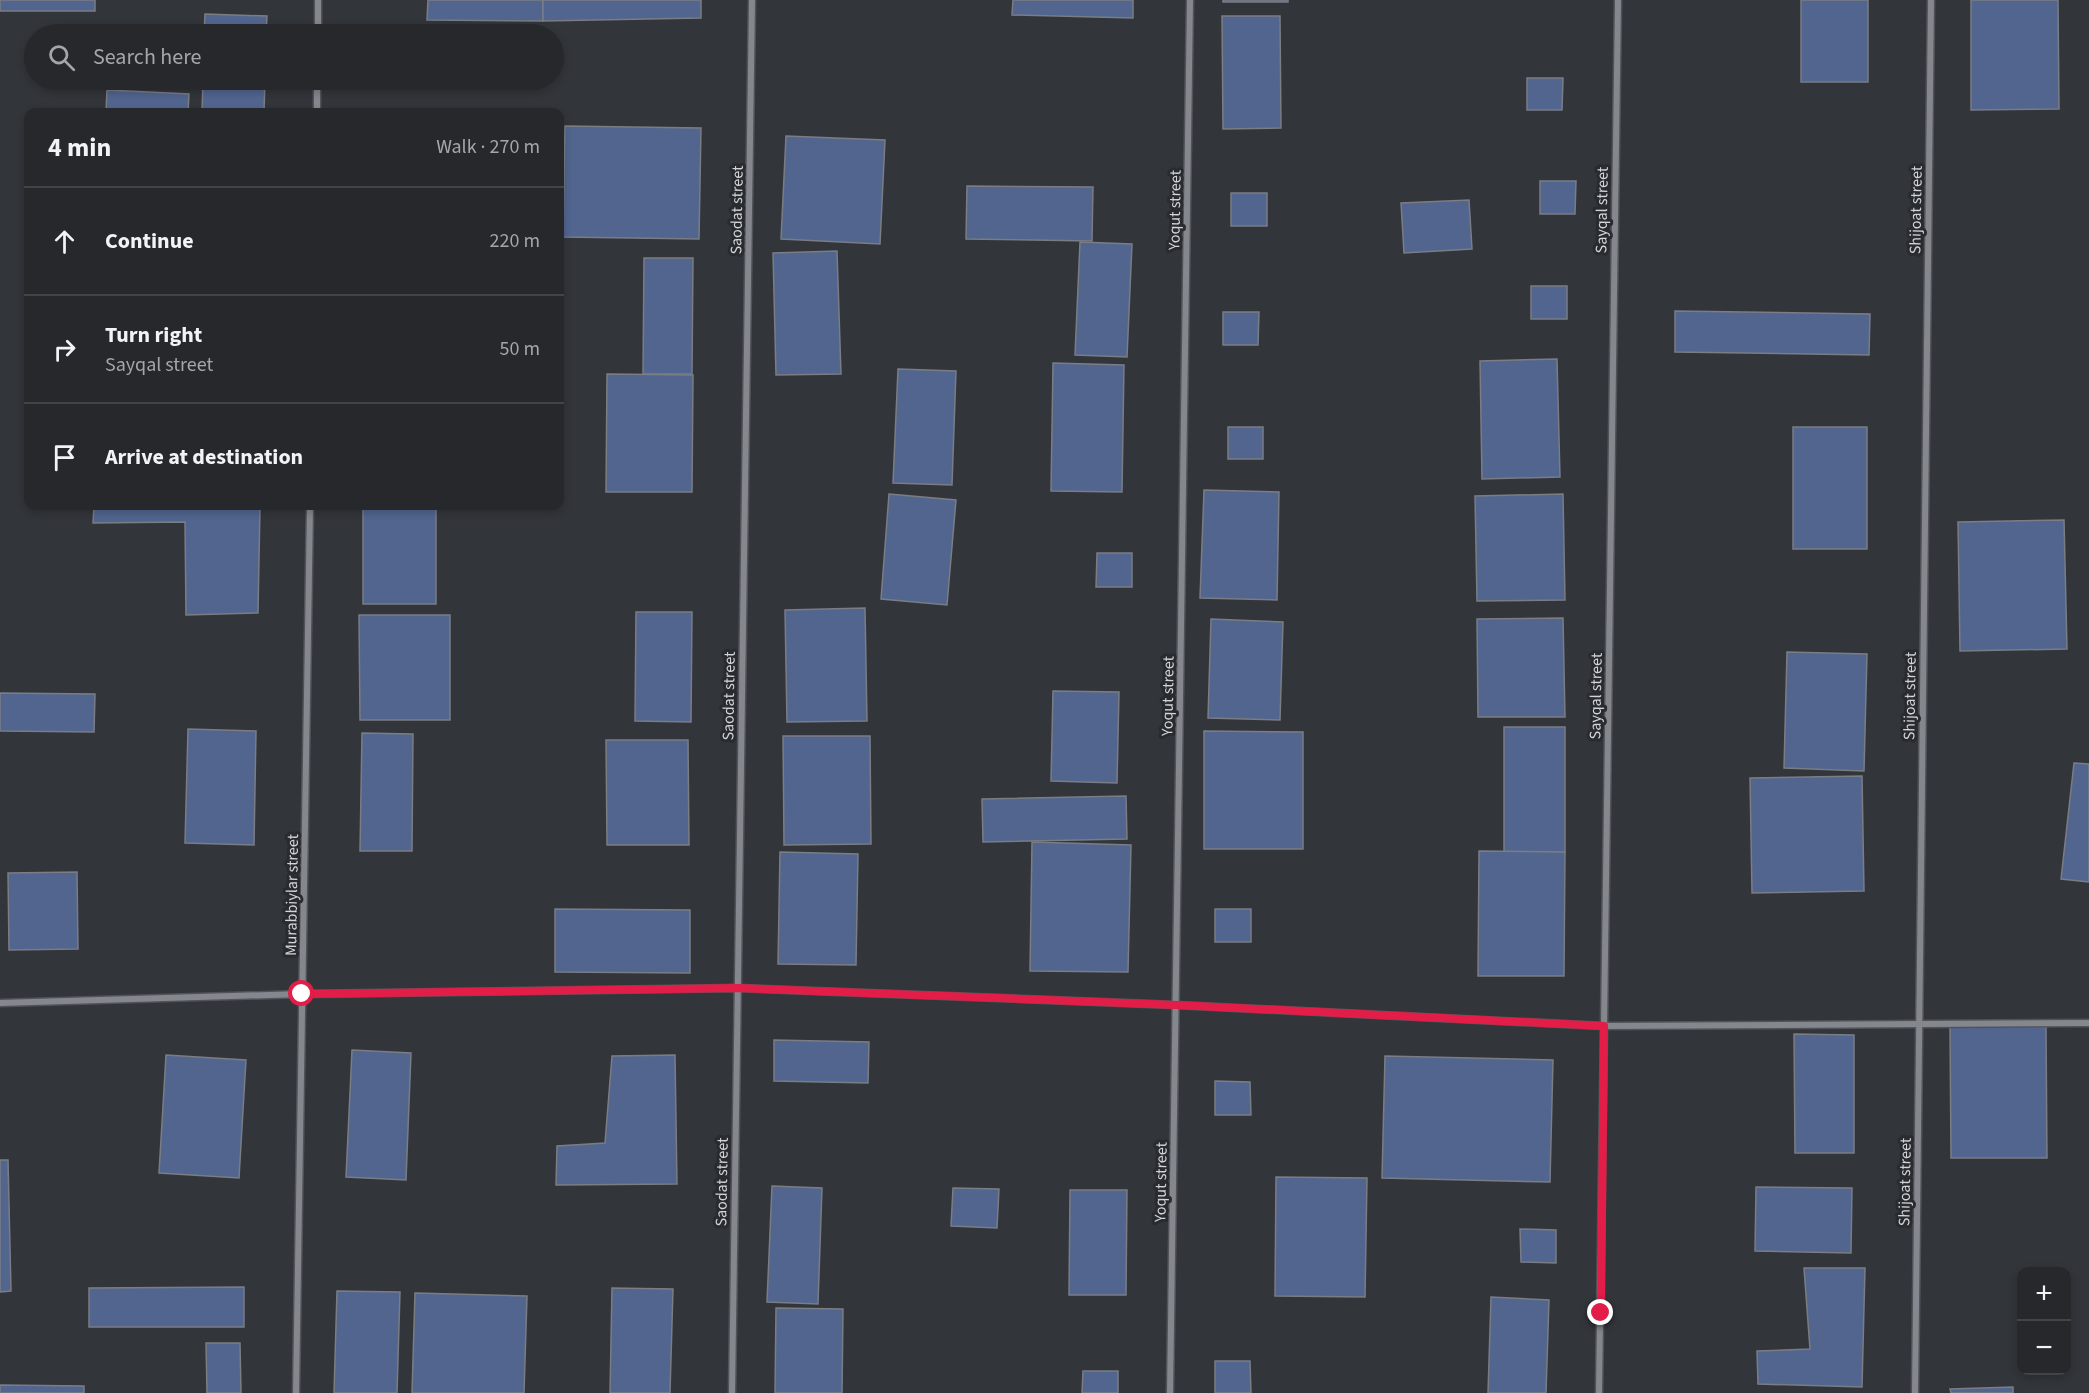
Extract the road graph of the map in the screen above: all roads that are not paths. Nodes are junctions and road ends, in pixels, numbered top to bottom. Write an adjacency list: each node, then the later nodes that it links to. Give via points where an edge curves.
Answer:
1 (318, 0): 6 (street)
2 (752, 0): 10 (street, Saodat street)
3 (1190, 0): 13 (street, Yoqut street)
4 (1618, 0): 16 (street, Sayqal street)
5 (1931, 0): 14 (street, Shijoat street)
6 (318, 24)
7 (317, 90): 8 (street)
8 (317, 108)
9 (310, 510): 11 (street, Murabbiylar street)
10 (738, 988): 11 (street); 13 (street); 18 (street, Saodat street)
11 (302, 994): 12 (street); 17 (street, Murabbiylar street)
12 (0, 1002)
13 (1176, 1005): 16 (street); 19 (street, Yoqut street)
14 (1919, 1023): 15 (street); 16 (street); 21 (street, Shijoat street)
15 (2089, 1023)
16 (1604, 1026): 20 (street, Sayqal street)
17 (296, 1393)
18 (732, 1393)
19 (1170, 1393)
20 (1599, 1393)
21 (1915, 1393)

